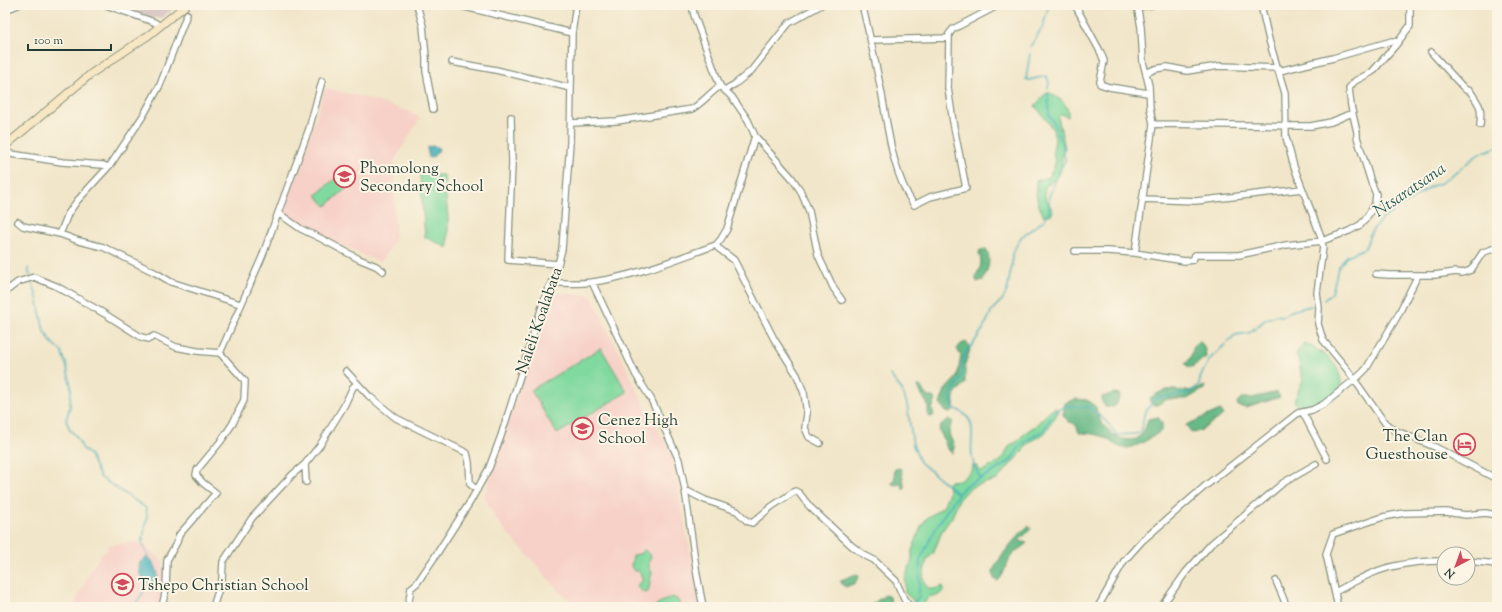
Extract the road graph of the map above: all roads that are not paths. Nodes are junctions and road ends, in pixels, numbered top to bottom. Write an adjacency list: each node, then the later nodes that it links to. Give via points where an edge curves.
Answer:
1 (18, 5): 16 (street)
2 (106, 5): 18 (street)
3 (186, 5): 18 (street)
4 (417, 5): 32 (street, via 423,26 426,71)
5 (457, 5): 19 (street)
6 (576, 5): 19 (street, Naleli Koalabata)
7 (692, 5): 28 (street)
8 (821, 5): 30 (street, via 789,23 754,67)
9 (862, 5): 21 (street)
10 (999, 5): 20 (street, via 953,29)
11 (1074, 5): 31 (street, via 1104,61 1100,84)
12 (1152, 5): 15 (street)
13 (1261, 5): 25 (street)
14 (1410, 5): 22 (street, via 1410,26)
15 (1137, 6): 26 (street)
16 (5, 10)
17 (187, 14): 42 (street, via 160,85 143,116)
18 (160, 26): 40 (street, via 92,73)
19 (572, 33): 29 (street, Naleli Koalabata)
20 (949, 38): 21 (street); 21 (street, via 948,88 966,188 930,197 914,205 906,193 893,154)
21 (871, 40)
22 (1398, 42): 25 (street, via 1392,41); 33 (street, via 1372,72 1351,84 1349,88)
23 (1431, 52): 37 (street, via 1477,101 1480,108)
24 (452, 62): 29 (street)
25 (1279, 70): 26 (street, via 1219,66 1187,71 1167,67); 38 (street, via 1285,93)
26 (1146, 73): 31 (street)
27 (322, 81): 45 (street, via 309,129)
28 (720, 86): 30 (street); 35 (street, via 692,109 617,121)
29 (571, 88): 35 (street, Naleli Koalabata)
30 (725, 90): 39 (street, via 737,104)
31 (1148, 93): 36 (street)
32 (433, 109)
33 (1352, 112): 38 (street, via 1332,122); 48 (street, via 1376,194 1375,204 1360,225)
34 (511, 117): 53 (street, via 508,260)
35 (571, 123): 53 (street, Naleli Koalabata, via 562,249)
36 (1153, 124): 38 (street, via 1250,124); 44 (street)
37 (1480, 125)
38 (1286, 127): 43 (street, via 1286,137)
39 (756, 136): 49 (street, via 726,228); 60 (street, via 800,190 809,211 818,255)
40 (5, 146)
41 (5, 151): 42 (street, via 10,154)
42 (108, 167): 47 (street, via 77,201 68,214)
43 (1302, 189): 44 (street, via 1196,201); 48 (street)
44 (1142, 199): 52 (street)
45 (278, 213): 54 (street, via 301,229); 61 (street, via 262,257)
46 (18, 222): 47 (street, via 23,226)
47 (60, 234): 61 (street, via 103,247 171,282)
48 (1322, 241): 52 (street, via 1286,245 1239,255 1195,255 1193,260 1185,261); 64 (street, via 1317,293 1318,324 1323,340)
49 (716, 245): 57 (street, via 615,278); 67 (street, via 734,260 774,339 797,375 804,393 807,413 805,428 809,438)
50 (1497, 247): 56 (street, via 1483,252 1471,270 1462,273)
51 (1075, 250): 52 (street)
52 (1135, 253)
53 (558, 264): 58 (street, Naleli Koalabata)
54 (383, 271)
55 (1376, 274): 56 (street)
56 (1418, 275): 64 (street, via 1371,362)
57 (592, 282): 58 (street); 74 (street, via 679,460)
58 (551, 283): 73 (street, Naleli Koalabata, via 498,445)
59 (5, 292): 62 (street, via 18,282 34,277 56,286 141,337 149,339 154,336 176,346)
60 (842, 300)
61 (240, 304): 62 (street)
62 (220, 353): 81 (street, via 245,381 244,400 230,429 197,470 196,475 216,493 179,535 167,560 166,589)
63 (346, 371): 65 (street)
64 (1354, 380): 66 (street, via 1324,404); 71 (street, via 1385,423 1394,430 1435,447)
65 (356, 384): 69 (street, via 324,439); 73 (street, via 396,418 467,453 470,484)
66 (1303, 412): 68 (street); 86 (street, via 1298,413 1204,486 1142,541 1124,561)
67 (820, 443)
68 (1327, 459)
69 (305, 464): 72 (street); 82 (street, via 292,474 252,518 223,562 222,579)
70 (1316, 464): 87 (street, via 1283,483 1212,543)
71 (1497, 479)
72 (306, 482)
73 (477, 490): 83 (street, Naleli Koalabata, via 420,579 411,588)
74 (685, 490): 84 (street); 85 (street, via 737,511 752,523 795,491 852,546 874,560 896,581)
75 (1497, 515): 80 (street, via 1404,513 1383,517 1333,534 1326,554)
76 (1436, 561): 80 (street, via 1394,566)
77 (1476, 562): 78 (street)
78 (1497, 564)
79 (1276, 581): 88 (street)
80 (1335, 592): 89 (street)
81 (162, 607)
82 (213, 607)
83 (408, 607)
84 (703, 607)
85 (910, 607)
86 (1098, 607)
87 (1161, 607)
88 (1288, 607)
89 (1338, 607)

